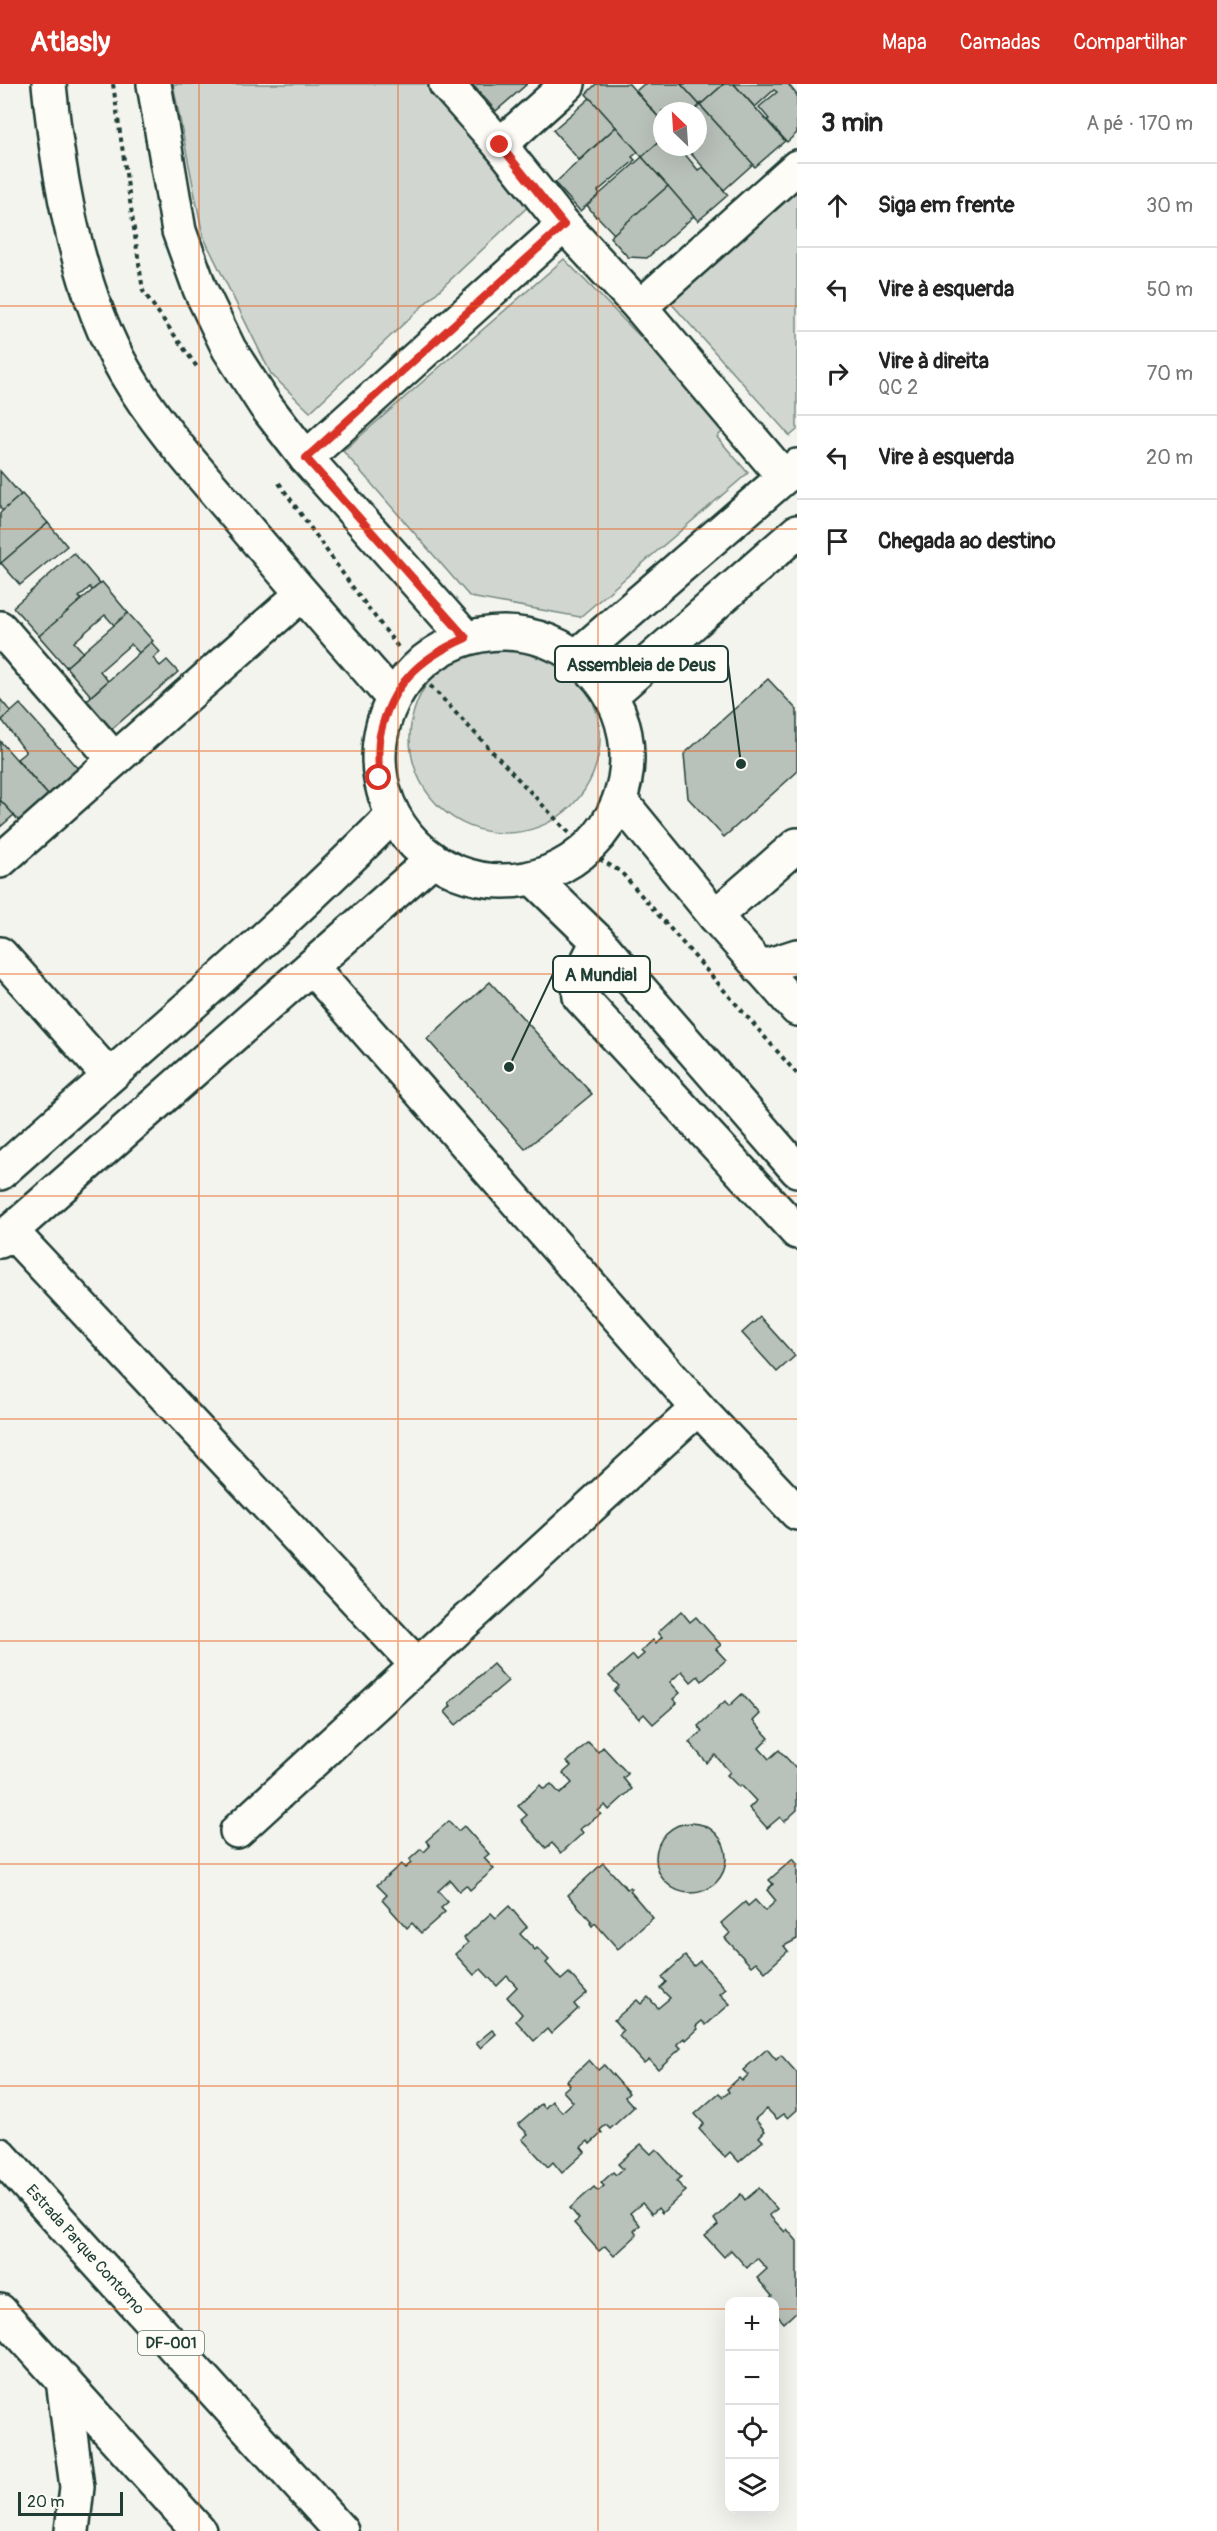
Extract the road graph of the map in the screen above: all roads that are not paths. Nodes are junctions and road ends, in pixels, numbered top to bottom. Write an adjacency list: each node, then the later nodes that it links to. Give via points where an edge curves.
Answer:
1 (49, 84): 12 (main road, via 65,197 99,317 125,372 168,435)
2 (154, 84): 9 (main road, via 179,231 200,289 229,349)
3 (446, 84): 5 (main road)
4 (568, 84): 5 (main road)
5 (500, 145): 7 (main road)
6 (797, 167): 8 (main road)
7 (564, 225): 8 (main road); 9 (main road)
8 (640, 307): 10 (main road)
9 (306, 458): 14 (main road)
10 (791, 471): 15 (main road)
11 (797, 532): 16 (main road)
12 (302, 594): 17 (main road); 18 (main road)
13 (0, 628): 18 (main road)
14 (466, 638): 15 (main road, via 504,633 542,638); 17 (main road, via 438,650 414,669)
15 (577, 656): 16 (main road)
16 (612, 695): 19 (main road, via 625,728 627,764)
17 (393, 698): 20 (main road, via 379,736 379,778)
18 (114, 759): 23 (main road)
19 (620, 800): 24 (main road, via 611,819 585,850 560,867); 25 (main road)
20 (392, 816): 22 (main road, via 410,841); 32 (main road, via 322,887)
21 (797, 845): 25 (main road)
22 (432, 860): 24 (main road, via 464,876 498,882); 29 (main road)
23 (0, 861)
24 (533, 878): 26 (main road)
25 (715, 916): 30 (main road)
26 (598, 941): 33 (main road); 35 (main road, via 581,974 580,997)
27 (0, 954): 32 (main road)
28 (797, 956): 30 (main road)
29 (312, 968): 36 (main road); 37 (main road)
30 (760, 968): 31 (main road)
31 (797, 1009)
32 (109, 1076): 34 (main road)
33 (797, 1170)
34 (0, 1173)
35 (797, 1232)
36 (6, 1235): 39 (main road)
37 (698, 1408): 38 (main road); 39 (main road)
38 (797, 1513)
39 (417, 1665): 40 (main road)
40 (237, 1831)
41 (0, 2155): 46 (main road, Estrada Parque Contorno / DF-001)
42 (0, 2311): 43 (main road)
43 (63, 2380): 44 (main road, via 77,2487); 45 (main road)
44 (72, 2531)
45 (199, 2531)
46 (341, 2531)

